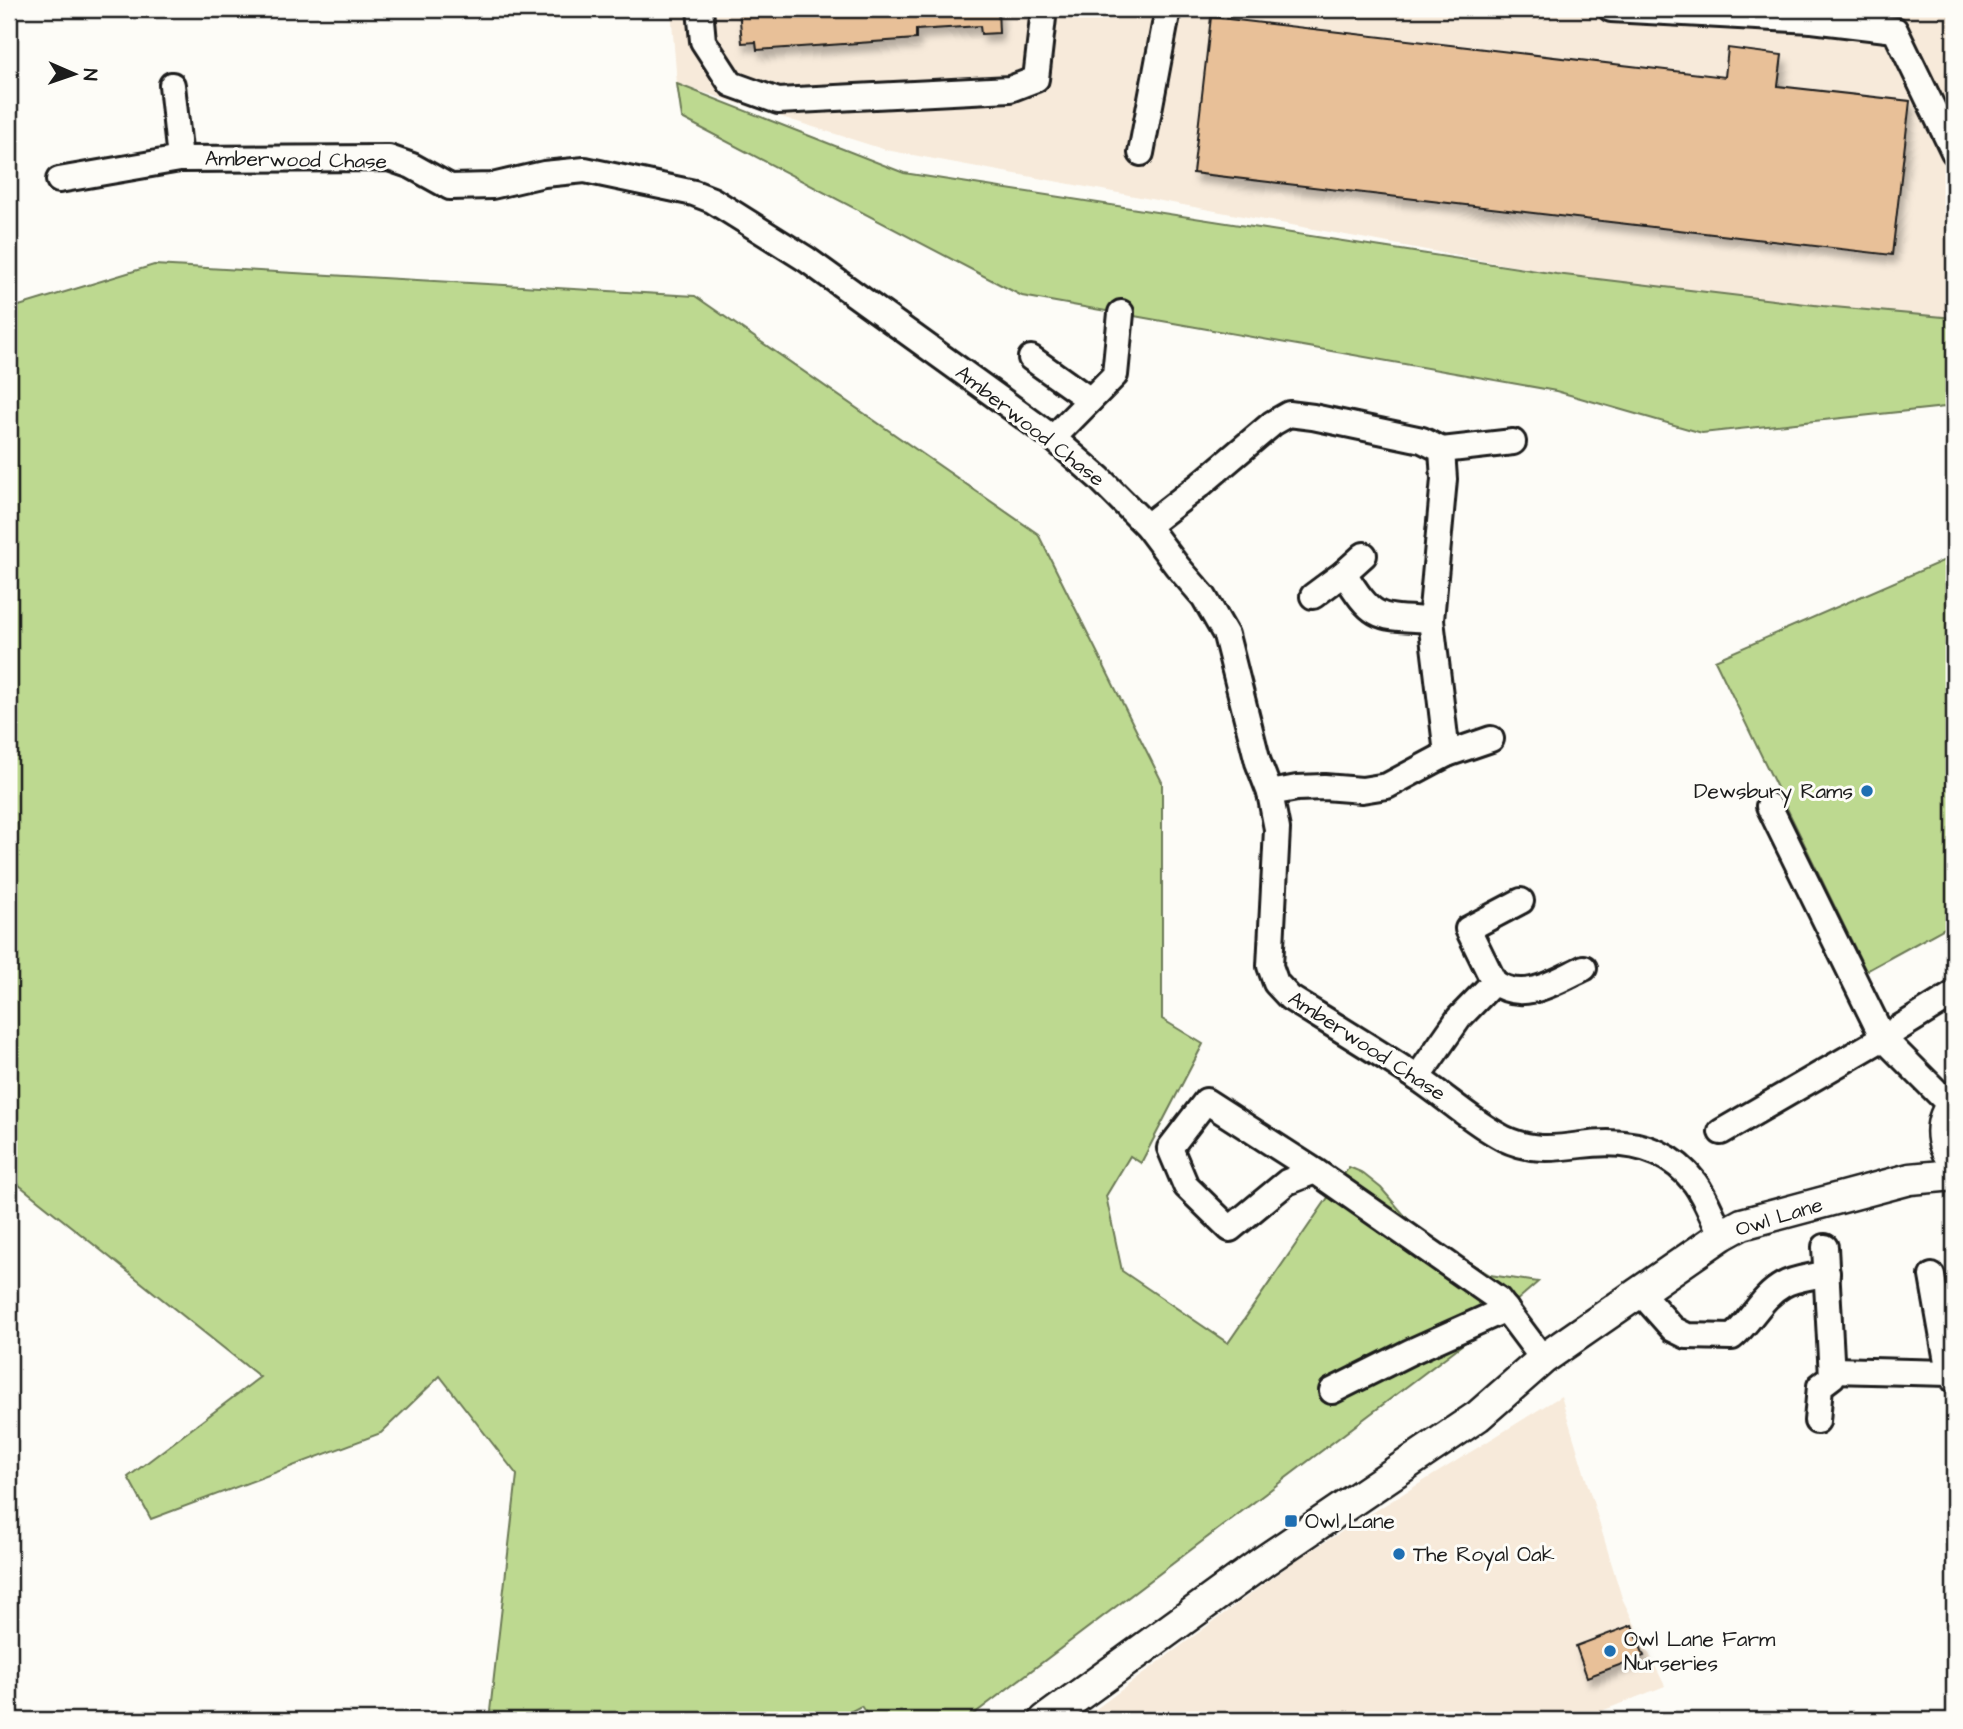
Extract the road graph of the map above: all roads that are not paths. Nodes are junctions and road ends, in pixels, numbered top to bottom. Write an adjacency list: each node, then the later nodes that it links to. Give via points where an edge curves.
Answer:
1 (700, 9): 2 (street, via 703,41 731,84 778,102 1010,89 1035,79)
2 (1044, 9)
3 (1168, 9): 8 (street)
4 (1611, 9): 5 (street)
5 (1811, 15): 7 (street, via 1895,30)
6 (172, 85): 9 (street, Amberwood Chase)
7 (1954, 152)
8 (1142, 153)
9 (180, 159): 10 (street, Amberwood Chase); 14 (street, Amberwood Chase, via 389,158 450,187 469,188 585,170 694,192 733,211 806,260)
10 (59, 180)
11 (1121, 313): 13 (street, via 1115,374)
12 (1031, 358): 13 (street)
13 (1090, 400): 14 (street)
14 (1053, 438): 17 (street, Amberwood Chase)
15 (1513, 442): 16 (street)
16 (1442, 450): 17 (street, via 1422,440 1289,414); 21 (street, via 1444,479)
17 (1147, 526): 24 (street, Amberwood Chase, via 1204,597 1226,635)
18 (1364, 555): 19 (street)
19 (1344, 573): 20 (street); 21 (street, via 1362,600 1382,617)
20 (1313, 596)
21 (1431, 620): 23 (street)
22 (1491, 739): 23 (street)
23 (1447, 754): 24 (street, via 1387,786)
24 (1270, 793): 31 (street, Amberwood Chase, via 1277,829 1270,966 1276,983 1290,998)
25 (1769, 806): 30 (street)
26 (1521, 901): 28 (street, via 1468,929)
27 (1584, 968): 28 (street, via 1522,993 1504,990)
28 (1494, 982): 31 (street, via 1459,1018)
29 (1954, 994): 30 (street)
30 (1884, 1038): 32 (street); 33 (street)
31 (1417, 1077): 38 (street, Amberwood Chase, via 1502,1137 1526,1147 1549,1150 1607,1142 1659,1152 1696,1184)
32 (1953, 1104): 34 (main road, via 1942,1128)
33 (1721, 1132)
34 (1950, 1154): 37 (main road, via 1923,1163)
35 (1315, 1171): 35 (street, via 1206,1101 1170,1149 1186,1186 1230,1229 1287,1182); 43 (street)
36 (1954, 1175): 37 (main road, Owl Lane)
37 (1910, 1180): 38 (main road, Owl Lane, via 1742,1224)
38 (1722, 1235): 42 (main road, Owl Lane)
39 (1825, 1247): 40 (street)
40 (1827, 1273): 42 (street, via 1784,1283 1731,1337 1687,1336 1673,1328); 45 (street)
41 (1932, 1276): 46 (street)
42 (1641, 1293): 44 (main road, Owl Lane)
43 (1506, 1309): 44 (street); 47 (street)
44 (1544, 1359): 49 (main road, Owl Lane, via 1478,1416 1264,1560)
45 (1832, 1370): 46 (street); 48 (street, via 1832,1377 1820,1386)
46 (1952, 1376)
47 (1332, 1391)
48 (1818, 1420)
49 (1045, 1720)

